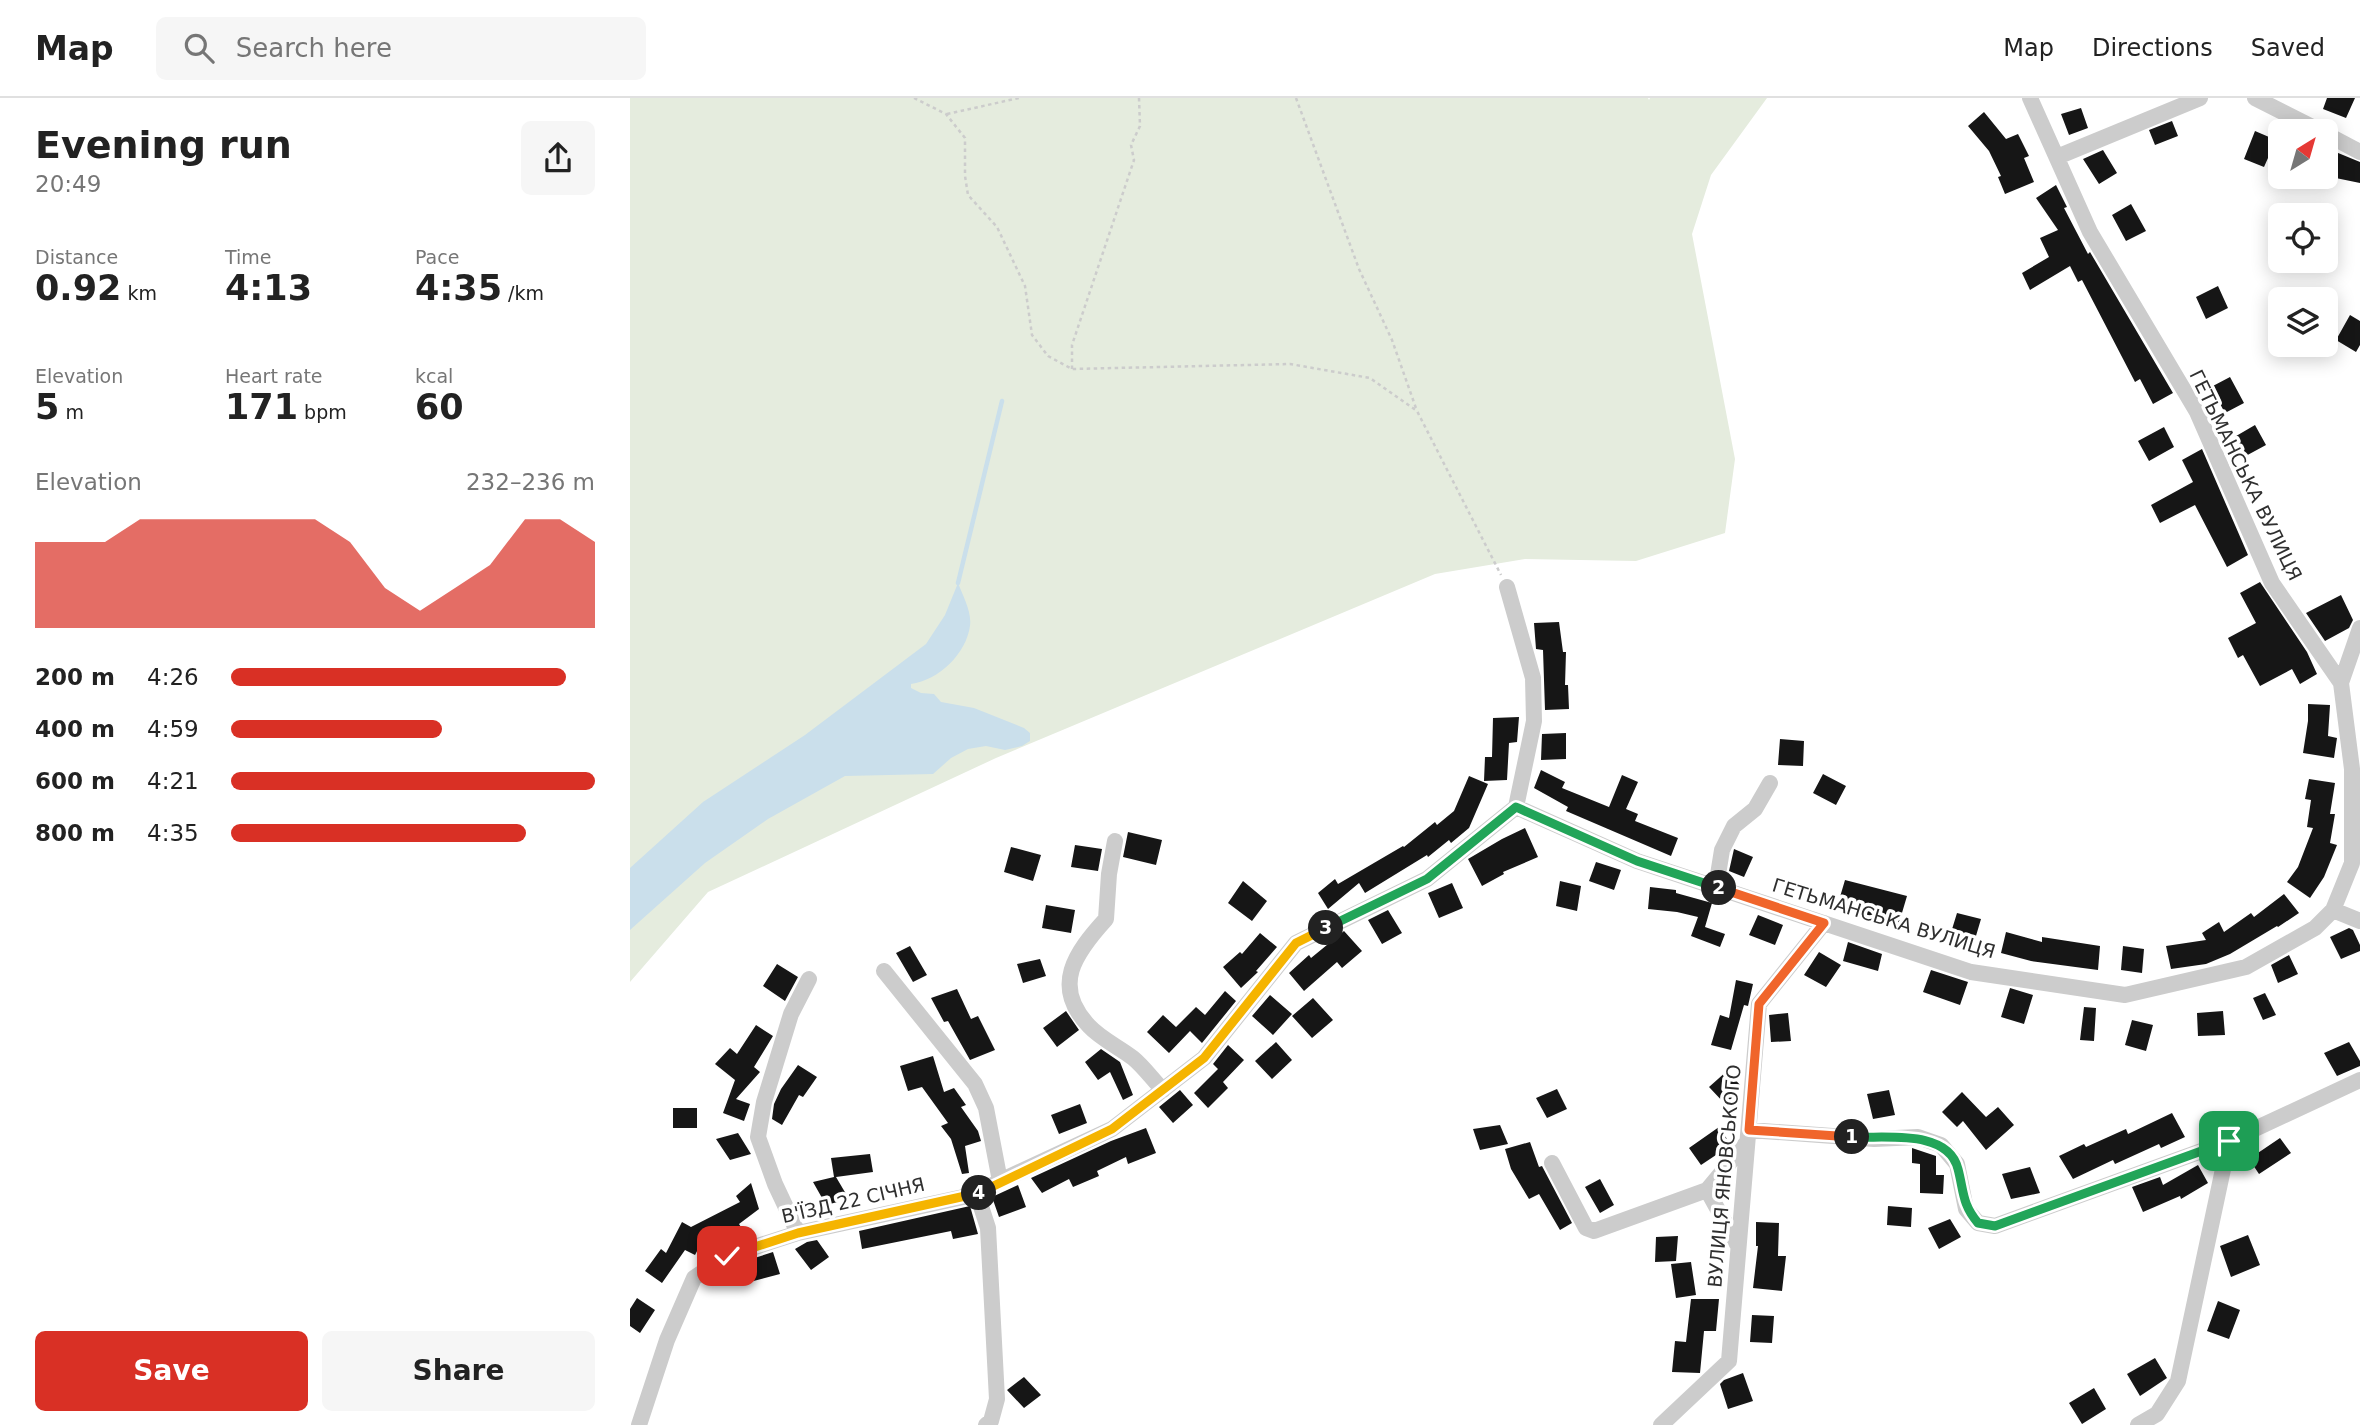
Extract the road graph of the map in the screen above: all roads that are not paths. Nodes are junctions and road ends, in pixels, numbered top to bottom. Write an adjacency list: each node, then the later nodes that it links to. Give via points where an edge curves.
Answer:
1 (2030, 98): 7 (street, ГЕТЬМАНСЬКА ВУЛИЦЯ)
2 (2200, 98): 7 (street)
3 (2255, 98): 4 (street)
4 (2296, 119)
5 (2338, 140): 6 (street)
6 (2360, 152)
7 (2057, 157): 10 (street, ГЕТЬМАНСЬКА ВУЛИЦЯ, via 2091,232 2197,412 2272,583)
8 (1507, 587): 12 (street, via 1533,678 1534,721)
9 (2360, 628): 10 (street)
10 (2341, 683): 15 (street, ГЕТЬМАНСЬКА ВУЛИЦЯ, via 2353,769 2352,863)
11 (1770, 783): 14 (street, via 1755,809 1734,826 1722,850)
12 (1516, 807): 14 (street, ГЕТЬМАНСЬКА ВУЛИЦЯ, via 1637,861); 21 (street, via 1427,879 1296,943 1204,1058)
13 (1115, 841): 21 (street, via 1106,919 1084,943 1069,977 1071,1003 1090,1028 1135,1059)
14 (1716, 887): 17 (street, ГЕТЬМАНСЬКА ВУЛИЦЯ)
15 (2333, 910): 16 (street); 17 (street, ГЕТЬМАНСЬКА ВУЛИЦЯ, via 2315,928 2246,967 2124,995 1971,972)
16 (2360, 921)
17 (1824, 923): 22 (street, ВУЛИЦЯ ЯНОВСЬКОГО, via 1759,1004)
18 (884, 971): 25 (street, via 975,1084 986,1108)
19 (809, 979): 28 (street, via 787,1026 758,1138)
20 (2360, 1080): 23 (street)
21 (1163, 1090): 25 (street, via 1112,1129)
22 (1748, 1136): 23 (street, via 1918,1138 1941,1146 1957,1164 1966,1209 1978,1223 1995,1226); 26 (street); 29 (street, ВУЛИЦЯ ЯНОВСЬКОГО)
23 (2229, 1141): 33 (street, via 2178,1381 2157,1414)
24 (1552, 1163): 26 (street, via 1586,1228 1594,1231)
25 (1000, 1181): 27 (street)
26 (1707, 1190): 29 (street)
27 (977, 1194): 28 (street, В'ЇЗД 22 СІЧНЯ); 31 (street, via 988,1228 997,1399)
28 (798, 1233): 30 (street, В'ЇЗД 22 СІЧНЯ, via 727,1256 694,1278 667,1340)
29 (1739, 1247): 32 (street, ВУЛИЦЯ ЯНОВСЬКОГО, via 1729,1361)
30 (639, 1425)
31 (985, 1425)
32 (1661, 1425)
33 (2138, 1425)

